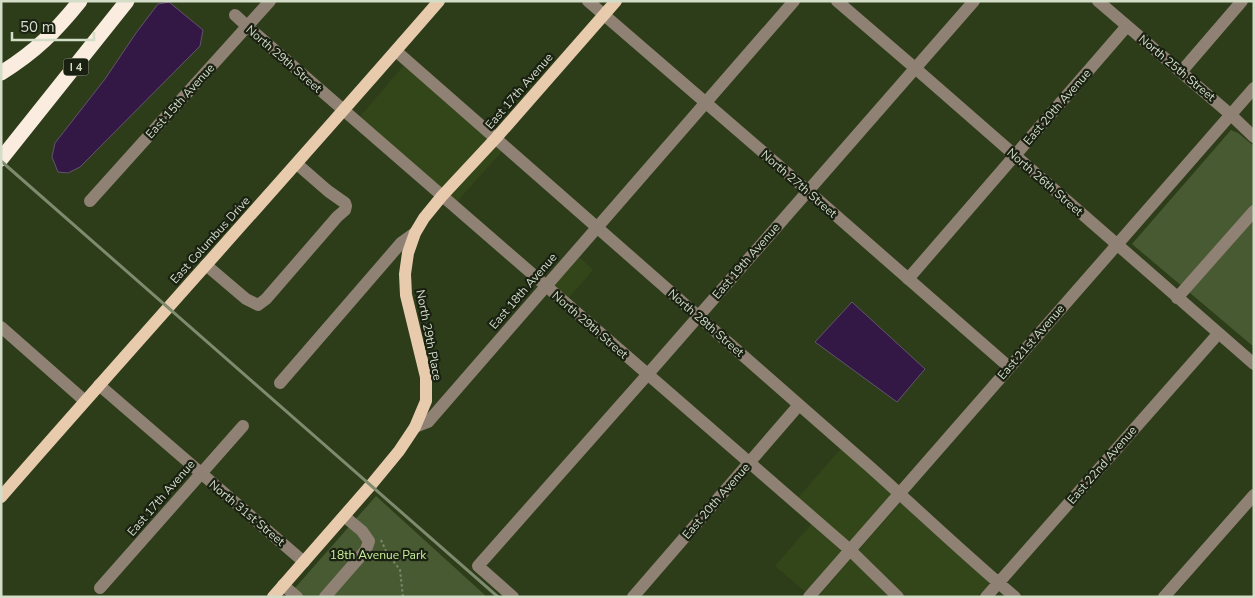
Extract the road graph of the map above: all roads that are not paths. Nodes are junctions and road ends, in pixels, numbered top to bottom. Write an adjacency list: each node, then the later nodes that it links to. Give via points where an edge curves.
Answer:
1 (80, 1): 19 (highway, via 46,40)
2 (127, 1): 27 (highway, I 4)
3 (270, 1): 15 (street, East 15th Avenue)
4 (439, 1): 16 (main road, East Columbus Drive)
5 (588, 1): 13 (street, North 27th Street)
6 (616, 1): 13 (main road, East 17th Avenue)
7 (794, 1): 21 (street, East 18th Avenue)
8 (837, 1): 17 (street, North 26th Street)
9 (974, 1): 17 (street, East 19th Avenue)
10 (1098, 1): 14 (street, North 25th Street)
11 (1242, 1): 18 (street)
12 (235, 15): 15 (street, North 29th Street)
13 (604, 15): 21 (street, North 27th Street); 25 (main road, East 17th Avenue)
14 (1127, 26): 18 (street, North 25th Street); 26 (street, East 20th Avenue)
15 (248, 27): 22 (street, North 29th Street); 31 (street, East 15th Avenue)
16 (396, 51): 22 (main road, East Columbus Drive); 25 (street, North 28th Street)
17 (915, 68): 26 (street, North 26th Street); 29 (street, East 19th Avenue)
18 (1181, 72): 23 (street, North 25th Street)
19 (1, 73)
20 (1254, 88): 23 (street, East 21st Avenue)
21 (706, 103): 29 (street, North 27th Street); 33 (street, East 18th Avenue)
22 (343, 111): 28 (main road, East Columbus Drive); 30 (street, North 29th Street)
23 (1230, 114): 24 (street, North 25th Street); 35 (street, East 21st Avenue)
24 (1254, 137)
25 (496, 138): 30 (main road, East 17th Avenue); 33 (street, North 28th Street)
26 (1015, 156): 35 (street, North 26th Street); 37 (street, East 20th Avenue)
27 (1, 159)
28 (297, 164): 36 (main road, East Columbus Drive); 36 (street, via 346,206 266,299 258,305 246,299)
29 (808, 191): 37 (street, North 27th Street); 40 (street, East 19th Avenue)
30 (442, 196): 34 (main road, North 29th Place); 38 (street, North 29th Street)
31 (90, 201)
32 (1254, 211): 39 (street)
33 (598, 227): 38 (street, East 18th Avenue); 40 (street, North 28th Street)
34 (415, 233): 46 (street, via 401,243); 51 (main road, North 29th Place, via 408,253 406,295 426,377 426,401)
35 (1116, 244): 39 (street, North 26th Street); 44 (street, East 21st Avenue)
36 (206, 265): 47 (main road, East Columbus Drive)
37 (908, 279): 44 (street, North 27th Street)
38 (545, 286): 45 (street, North 29th Street); 51 (street, East 18th Avenue, via 428,422)
39 (1178, 298): 42 (street, North 26th Street)
40 (698, 317): 45 (street, East 19th Avenue); 49 (street, North 28th Street)
41 (1, 327): 48 (street)
42 (1218, 334): 43 (street, North 26th Street); 60 (street, East 22nd Avenue)
43 (1251, 356)
44 (1009, 367): 54 (street, East 21st Avenue)
45 (648, 374): 52 (street, North 29th Street); 66 (street, East 19th Avenue, via 478,566)
46 (280, 383)
47 (99, 385): 48 (main road, East Columbus Drive); 53 (street, North 31st Street)
48 (85, 401): 56 (main road, East Columbus Drive)
49 (799, 405): 52 (street, East 20th Avenue); 54 (street, North 28th Street)
50 (243, 426): 53 (street, East 17th Avenue)
51 (415, 427): 57 (main road, East 18th Avenue, via 399,452)
52 (750, 463): 58 (street, North 29th Street); 67 (street, East 20th Avenue)
53 (201, 474): 59 (street, North 31st Street); 62 (street, East 17th Avenue)
54 (900, 493): 58 (street, East 21st Avenue); 60 (street, North 28th Street)
55 (1254, 495): 72 (street)
56 (1, 497)
57 (344, 516): 59 (main road, East 18th Avenue); 65 (street, via 362,531 369,542 366,550)
58 (850, 550): 68 (street, East 21st Avenue); 69 (street, North 29th Street)
59 (304, 562): 61 (main road, East 18th Avenue)
60 (998, 583): 70 (street, East 22nd Avenue); 71 (street, North 28th Street)
61 (283, 585): 63 (main road, East 18th Avenue); 64 (street)
62 (100, 588)
63 (273, 597)
64 (297, 597)
65 (325, 597)
66 (514, 597)
67 (633, 597)
68 (809, 597)
69 (898, 597)
70 (986, 597)
71 (1015, 597)
72 (1164, 597)

